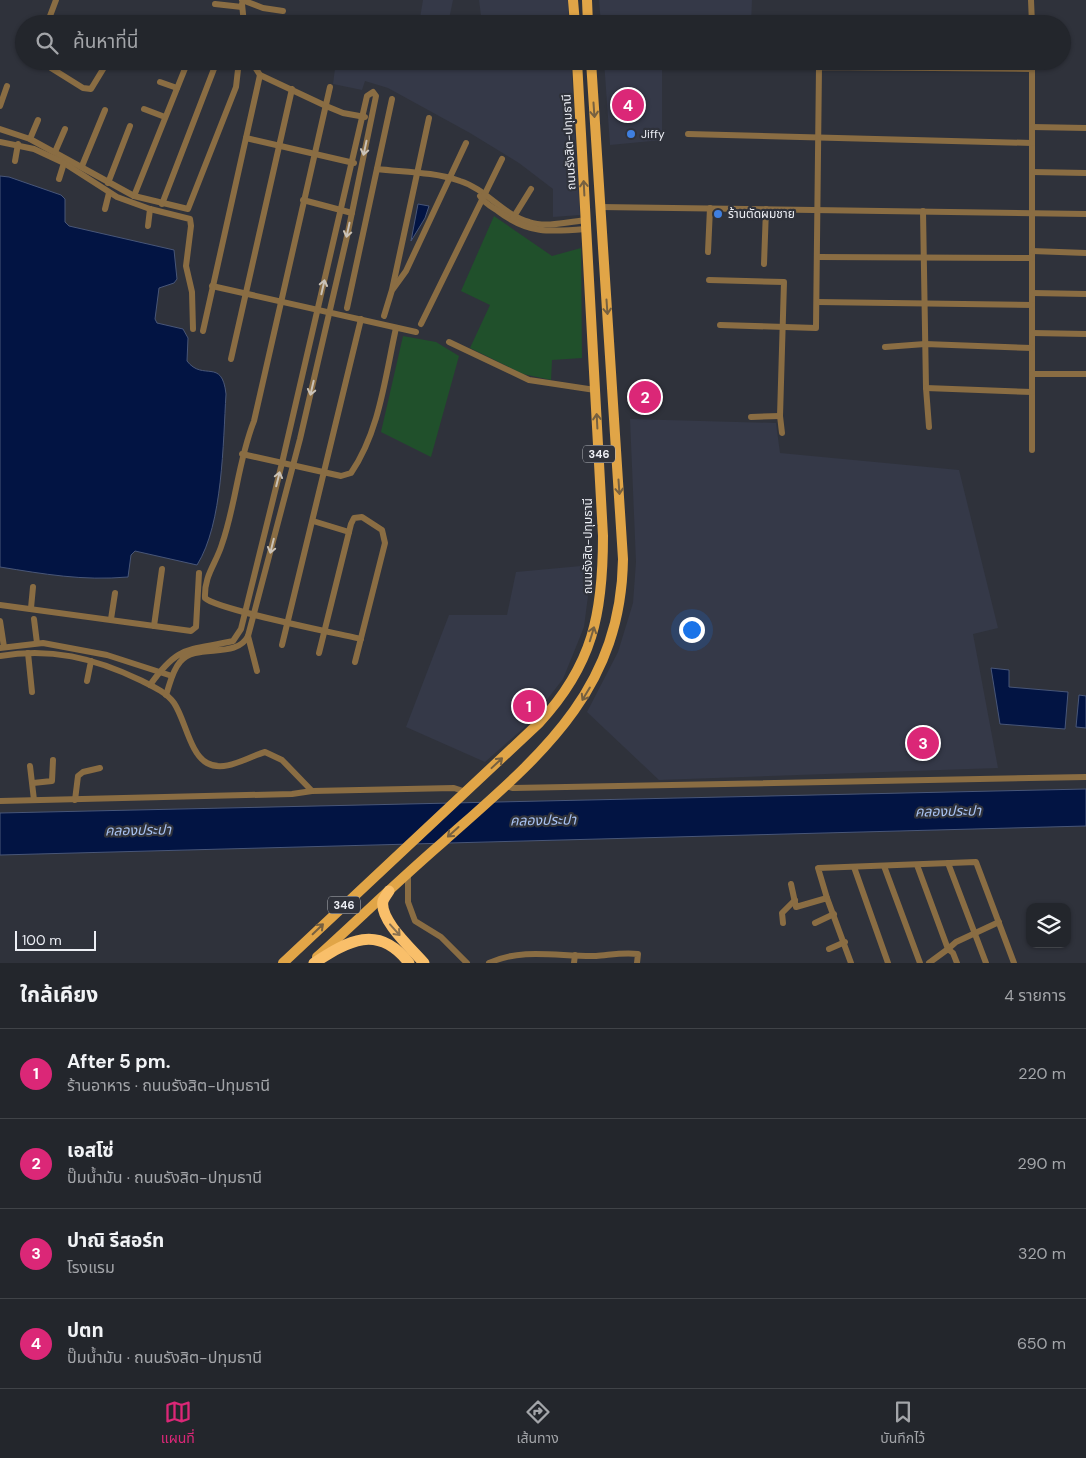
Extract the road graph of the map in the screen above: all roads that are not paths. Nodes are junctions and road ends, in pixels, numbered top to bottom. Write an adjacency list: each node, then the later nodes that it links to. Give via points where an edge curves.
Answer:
1 (56, 0): 8 (street)
2 (573, 0): 10 (main road)
3 (587, 0): 11 (main road)
4 (1032, 0): 12 (street)
5 (242, 2): 6 (street); 7 (street); 9 (street)
6 (215, 4)
7 (283, 10)
8 (50, 15)
9 (243, 15)
10 (574, 15)
11 (588, 15)
12 (1032, 15)
13 (54, 70): 14 (street, via 83,88 91,89)
14 (103, 70)
15 (183, 70): 27 (street)
16 (214, 70): 73 (street)
17 (238, 70): 73 (street, via 236,87 190,205 184,210)
18 (257, 70): 23 (street)
19 (577, 70): 86 (main road, ถนนรังสิต-ปทุมธานี / 346, one-way to 19)
20 (592, 70): 74 (main road, 346, one-way to 74)
21 (820, 70): 45 (street)
22 (1032, 70): 40 (street)
23 (260, 75): 28 (street); 46 (street)
24 (160, 82): 27 (street)
25 (7, 86): 30 (street)
26 (330, 87): 31 (street)
27 (177, 88): 35 (street)
28 (292, 88): 31 (street); 52 (street)
29 (392, 99): 61 (street)
30 (0, 106)
31 (326, 106): 34 (street); 54 (street)
32 (144, 109): 35 (street)
33 (105, 110): 60 (street)
34 (363, 117): 36 (street); 36 (street, via 367,96 374,92); 58 (street)
35 (165, 118): 70 (street)
36 (371, 118): 59 (street, one-way to 59)
37 (429, 118): 64 (street)
38 (38, 120): 47 (street)
39 (130, 126): 67 (street)
40 (1032, 127): 41 (street); 50 (street)
41 (1086, 128)
42 (0, 129): 47 (street)
43 (65, 129): 53 (street)
44 (688, 134): 45 (street)
45 (818, 136): 50 (street); 79 (street)
46 (246, 138): 52 (street); 99 (street)
47 (30, 139): 53 (street)
48 (0, 142): 51 (street)
49 (466, 143): 65 (street)
50 (1032, 143): 62 (street)
51 (18, 144): 56 (street); 57 (street)
52 (280, 146): 54 (street); 103 (street)
53 (56, 152): 60 (street)
54 (314, 154): 58 (street); 72 (street)
55 (502, 159): 71 (street)
56 (15, 161)
57 (64, 163): 66 (street); 69 (street)
58 (352, 163): 59 (street); 80 (street)
59 (361, 165): 82 (street)
60 (82, 166): 67 (street)
61 (377, 169): 64 (street); 108 (street)
62 (1032, 172): 63 (street); 83 (street)
63 (1086, 173)
64 (417, 174): 65 (street); 100 (street)
65 (448, 178): 71 (street, via 462,181); 100 (street, via 406,271)
66 (59, 179)
67 (108, 183): 70 (street)
68 (531, 190): 85 (street)
69 (108, 193): 76 (street); 77 (street)
70 (134, 196): 73 (street)
71 (484, 197): 85 (street); 113 (street)
72 (303, 200): 80 (street); 104 (street)
73 (162, 204)
74 (600, 206): 75 (street); 97 (main road, 346)
75 (710, 208): 78 (street); 88 (street)
76 (105, 209)
77 (150, 209): 87 (street); 117 (street, via 192,221 186,266 192,292)
78 (766, 209): 79 (street); 95 (street)
79 (817, 209): 81 (street); 91 (street)
80 (340, 210): 82 (street); 93 (street)
81 (923, 211): 83 (street); 92 (street)
82 (352, 212): 94 (street, one-way to 94)
83 (1032, 212): 84 (street); 90 (street)
84 (1086, 214)
85 (513, 218): 86 (street, via 527,228 539,231)
86 (586, 225): 96 (main road, ถนนรังสิต-ปทุมธานี / 346)
87 (148, 226)
88 (708, 252)
89 (1086, 253): 90 (street)
90 (1032, 255): 92 (street); 101 (street)
91 (818, 257): 92 (street); 105 (street)
92 (924, 257): 106 (street)
93 (329, 259): 94 (street); 109 (street, one-way to 93)
94 (341, 262): 110 (street)
95 (764, 264)
96 (589, 274): 97 (main road); 132 (main road, ถนนรังสิต-ปทุมธานี / 346)
97 (605, 274): 181 (main road, 346, one-way to 181, via 623,550 620,606 610,642 584,698 554,737)
98 (709, 280): 115 (street, via 784,282)
99 (212, 286): 103 (street); 118 (street)
100 (392, 290): 111 (street)
101 (1032, 293): 102 (street); 107 (street)
102 (1086, 294)
103 (247, 295): 104 (street); 126 (street)
104 (280, 302): 109 (street); 139 (street, via 254,421)
105 (817, 302): 106 (street); 115 (street, via 816,328)
106 (924, 303): 107 (street); 123 (street)
107 (1032, 305): 120 (street)
108 (348, 308)
109 (318, 309): 110 (street); 127 (street)
110 (329, 312): 112 (street); 128 (street)
111 (384, 316)
112 (361, 320): 116 (street); 142 (street)
113 (421, 324)
114 (720, 325): 115 (street)
115 (783, 327): 134 (street)
116 (396, 328): 119 (street); 142 (street, via 373,431 363,454 348,475)
117 (193, 329)
118 (202, 331)
119 (416, 332)
120 (1032, 333): 121 (street); 125 (street)
121 (1086, 334)
122 (449, 342): 132 (street, via 530,380)
123 (925, 344): 124 (street); 125 (street); 131 (street)
124 (885, 347)
125 (1032, 348): 129 (street)
126 (231, 359)
127 (305, 362): 128 (street); 140 (street)
128 (317, 366): 141 (street, one-way to 141)
129 (1032, 374): 130 (street); 133 (street)
130 (1086, 374)
131 (926, 388): 133 (street); 136 (street)
132 (595, 390): 183 (main road, ถนนรังสิต-ปทุมธานี / 346, one-way to 132, via 554,707 576,674 590,642 600,603 603,573)
133 (1032, 392): 138 (street)
134 (780, 416): 135 (street); 137 (street)
135 (751, 417)
136 (929, 427)
137 (782, 433)
138 (1032, 450)
139 (242, 454): 140 (street); 151 (street, via 223,543 209,569 205,598)
140 (282, 463): 141 (street); 151 (street, one-way to 140)
141 (293, 466): 142 (street); 152 (street, one-way to 152)
142 (324, 473): 143 (street)
143 (313, 522): 144 (street); 156 (street)
144 (349, 532): 158 (street); 160 (street, via 354,518 362,516 384,535 383,552)
145 (162, 569): 157 (street)
146 (199, 573): 157 (street, via 194,629)
147 (33, 587): 150 (street)
148 (115, 593): 154 (street)
149 (0, 605): 150 (street)
150 (32, 608): 154 (street)
151 (245, 611): 152 (street); 170 (street, via 241,629 233,641 179,653)
152 (255, 614): 156 (street); 159 (street)
153 (34, 619): 161 (street)
154 (111, 619): 157 (street)
155 (0, 621): 163 (street)
156 (289, 621): 158 (street); 162 (street)
157 (154, 626)
158 (326, 630): 160 (street); 165 (street)
159 (248, 636): 169 (street); 171 (street, via 241,644 195,652 184,658)
160 (361, 639): 168 (street)
161 (37, 643): 163 (street); 170 (street, via 107,655)
162 (282, 646)
163 (2, 648)
164 (28, 652): 166 (street); 167 (street, via 64,654); 174 (street)
165 (320, 653)
166 (0, 656)
167 (91, 661): 172 (street); 173 (street)
168 (355, 662)
169 (257, 670)
170 (159, 673): 171 (street); 173 (street)
171 (172, 676): 175 (street)
172 (87, 681)
173 (150, 685): 175 (street)
174 (32, 692)
175 (166, 695): 182 (street, via 175,704 197,754 207,763 229,765 265,752 282,760)
176 (53, 760): 180 (street, via 52,781)
177 (30, 766): 180 (street)
178 (100, 768): 185 (street, via 78,776)
179 (1086, 777): 181 (street)
180 (33, 783): 184 (street)
181 (505, 786): 191 (main road, 346, one-way to 191)
182 (312, 791): 183 (street, via 454,788); 185 (street)
183 (464, 794): 205 (main road, ถนนรังสิต-ปทุมธานี / 346, one-way to 183)
184 (34, 800): 185 (street); 186 (street)
185 (75, 800)
186 (0, 801)
187 (948, 863): 188 (street); 197 (street, via 976,862); 200 (street)
188 (917, 865): 189 (street); 203 (street)
189 (884, 866): 190 (street); 215 (street)
190 (854, 868): 194 (street, via 818,868); 214 (street)
191 (412, 869): 193 (main road, 346); 209 (street, via 408,902 415,921 441,937)
192 (791, 884): 195 (street)
193 (389, 891): 206 (main road, 346); 208 (highway, one-way to 208, via 383,901 388,921)
194 (828, 898): 195 (street, via 796,907); 196 (street)
195 (795, 900): 198 (street, via 782,913)
196 (834, 914): 199 (street); 201 (street)
197 (999, 922): 200 (street); 219 (street)
198 (783, 923)
199 (815, 923)
200 (975, 934): 203 (street); 218 (street)
201 (844, 942): 202 (street); 213 (street)
202 (829, 949)
203 (948, 949): 216 (street); 217 (street)
204 (575, 955): 210 (street, via 507,956); 211 (street); 212 (street, via 632,953 638,954)
205 (283, 963)
206 (312, 963): 207 (highway, via 355,940 368,939 392,948)
207 (409, 963)
208 (424, 963)
209 (467, 963)
210 (489, 963)
211 (574, 963)
212 (637, 963)
213 (851, 963)
214 (888, 963)
215 (920, 963)
216 (929, 963)
217 (957, 963)
218 (986, 963)
219 (1014, 963)

